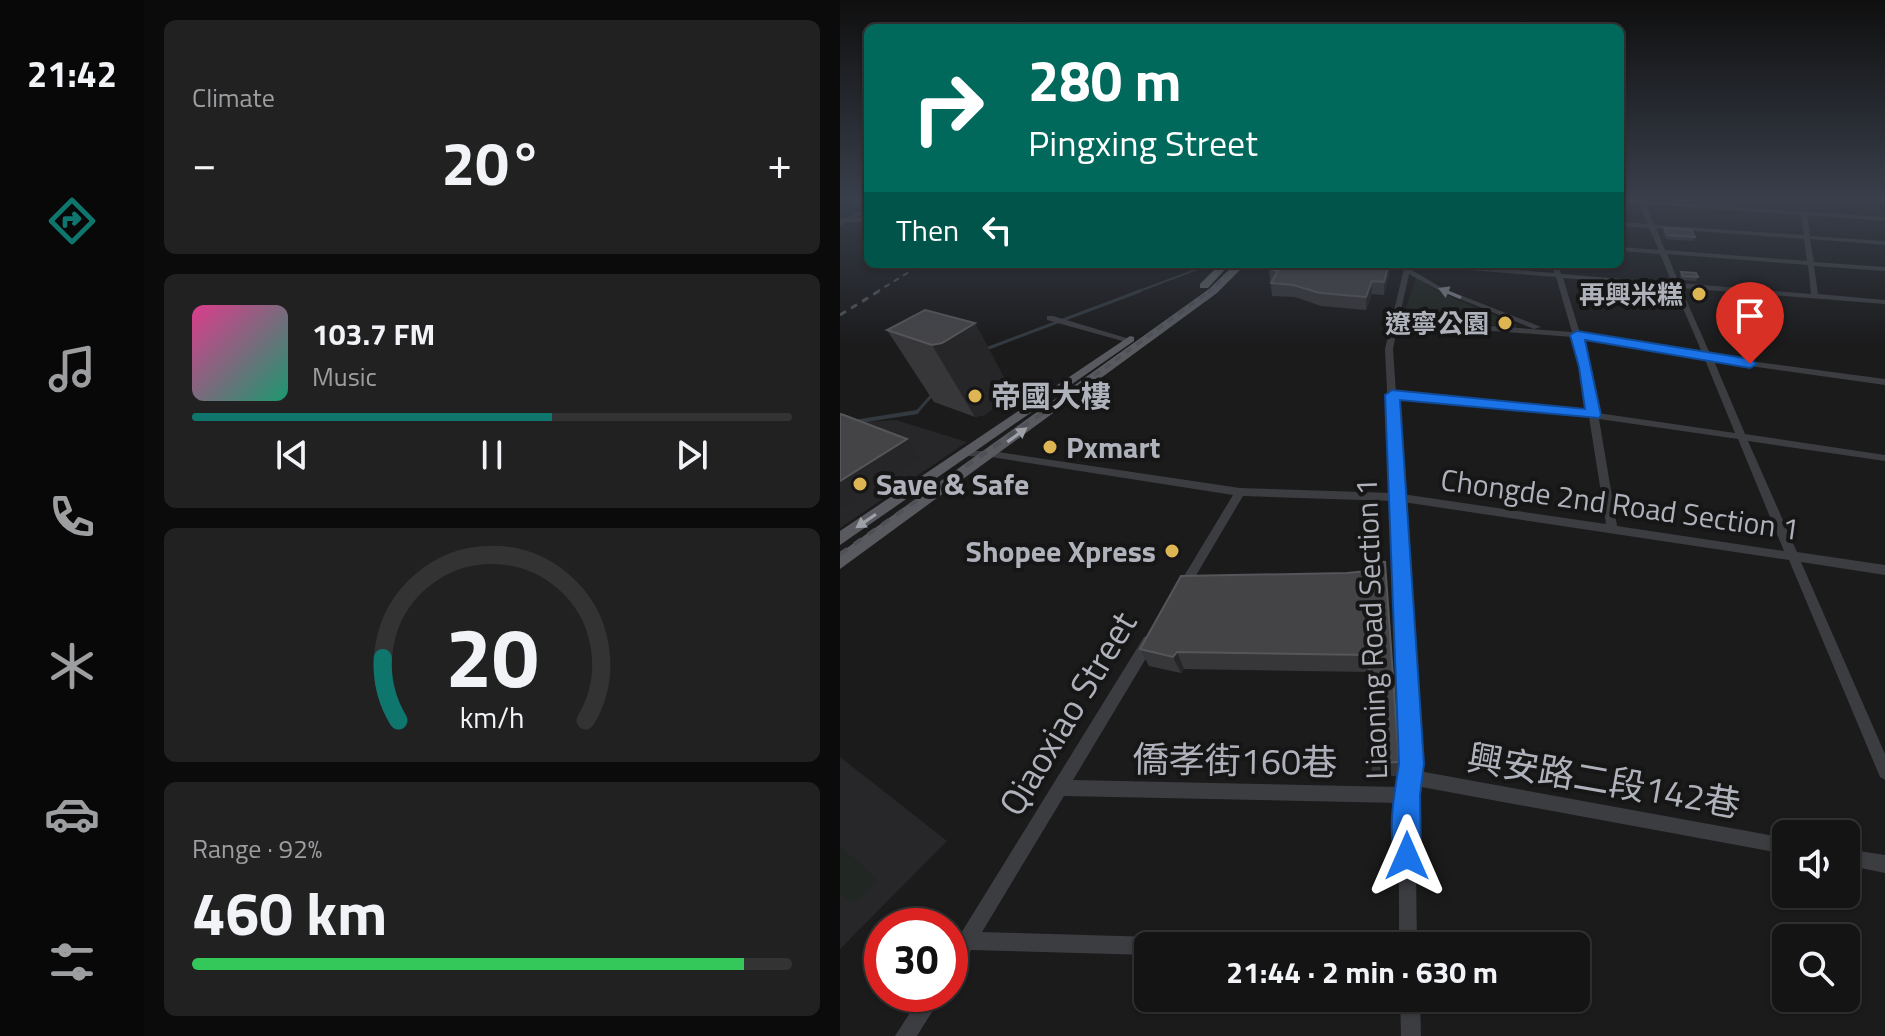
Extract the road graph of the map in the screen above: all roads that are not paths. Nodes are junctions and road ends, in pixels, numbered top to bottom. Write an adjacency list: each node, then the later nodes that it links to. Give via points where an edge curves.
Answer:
1 (1660, 247): 4 (street)
2 (1809, 247): 5 (street)
3 (1624, 249): 4 (street)
4 (1662, 253): 5 (street); 14 (street)
5 (1812, 264): 12 (street); 15 (street)
6 (1221, 268): 20 (main road)
7 (1237, 268): 27 (main road, one-way to 7)
8 (1410, 268): 18 (street, Liaoning Road Section 1)
9 (1414, 268): 19 (street, one-way to 9, via 1531,326 1440,289)
10 (1438, 268): 13 (street)
11 (1556, 268): 13 (street)
12 (1885, 269)
13 (1558, 277): 14 (street); 19 (street)
14 (1676, 286): 15 (street); 21 (street)
15 (1815, 296): 16 (street)
16 (1885, 302)
17 (1056, 319): 20 (street)
18 (1395, 321): 19 (street); 23 (street, Liaoning Road Section 1, via 1389,349)
19 (1577, 335): 21 (street); 24 (street)
20 (1129, 340): 26 (main road)
21 (1706, 358): 22 (street); 25 (street)
22 (1885, 382)
23 (1392, 395): 24 (street); 30 (street, Liaoning Road Section 1)
24 (1594, 415): 25 (street); 31 (street)
25 (1743, 438): 28 (street); 33 (street)
26 (966, 453): 27 (street, Chongde 2nd Road Section 1); 32 (main road, one-way to 32)
27 (991, 454): 29 (street, Chongde 2nd Road Section 1); 34 (main road)
28 (1885, 458)
29 (1240, 492): 30 (street, Chongde 2nd Road Section 1); 36 (street, Qiaoxiao Street)
30 (1395, 497): 31 (street, Chongde 2nd Road Section 1); 39 (street, Liaoning Road Section 1, via 1407,663)
31 (1612, 529): 33 (street, Chongde 2nd Road Section 1)
32 (840, 539)
33 (1791, 556): 35 (street, Chongde 2nd Road Section 1); 38 (street)
34 (840, 562)
35 (1885, 570)
36 (1173, 604)
37 (1156, 631): 40 (street, Qiaoxiao Street)
38 (1885, 772)
39 (1408, 786): 40 (street, 僑孝街160巷); 41 (street, 興安路二段142巷); 44 (street, Liaoning Road Section 1)
40 (1062, 788): 45 (street, Qiaoxiao Street)
41 (1772, 844)
42 (1860, 860): 43 (street)
43 (1885, 864)
44 (1408, 932)
45 (968, 941): 46 (street)
46 (1134, 945)
47 (921, 1012): 49 (street)
48 (1410, 1012): 50 (street)
49 (905, 1036)
50 (1411, 1036)

